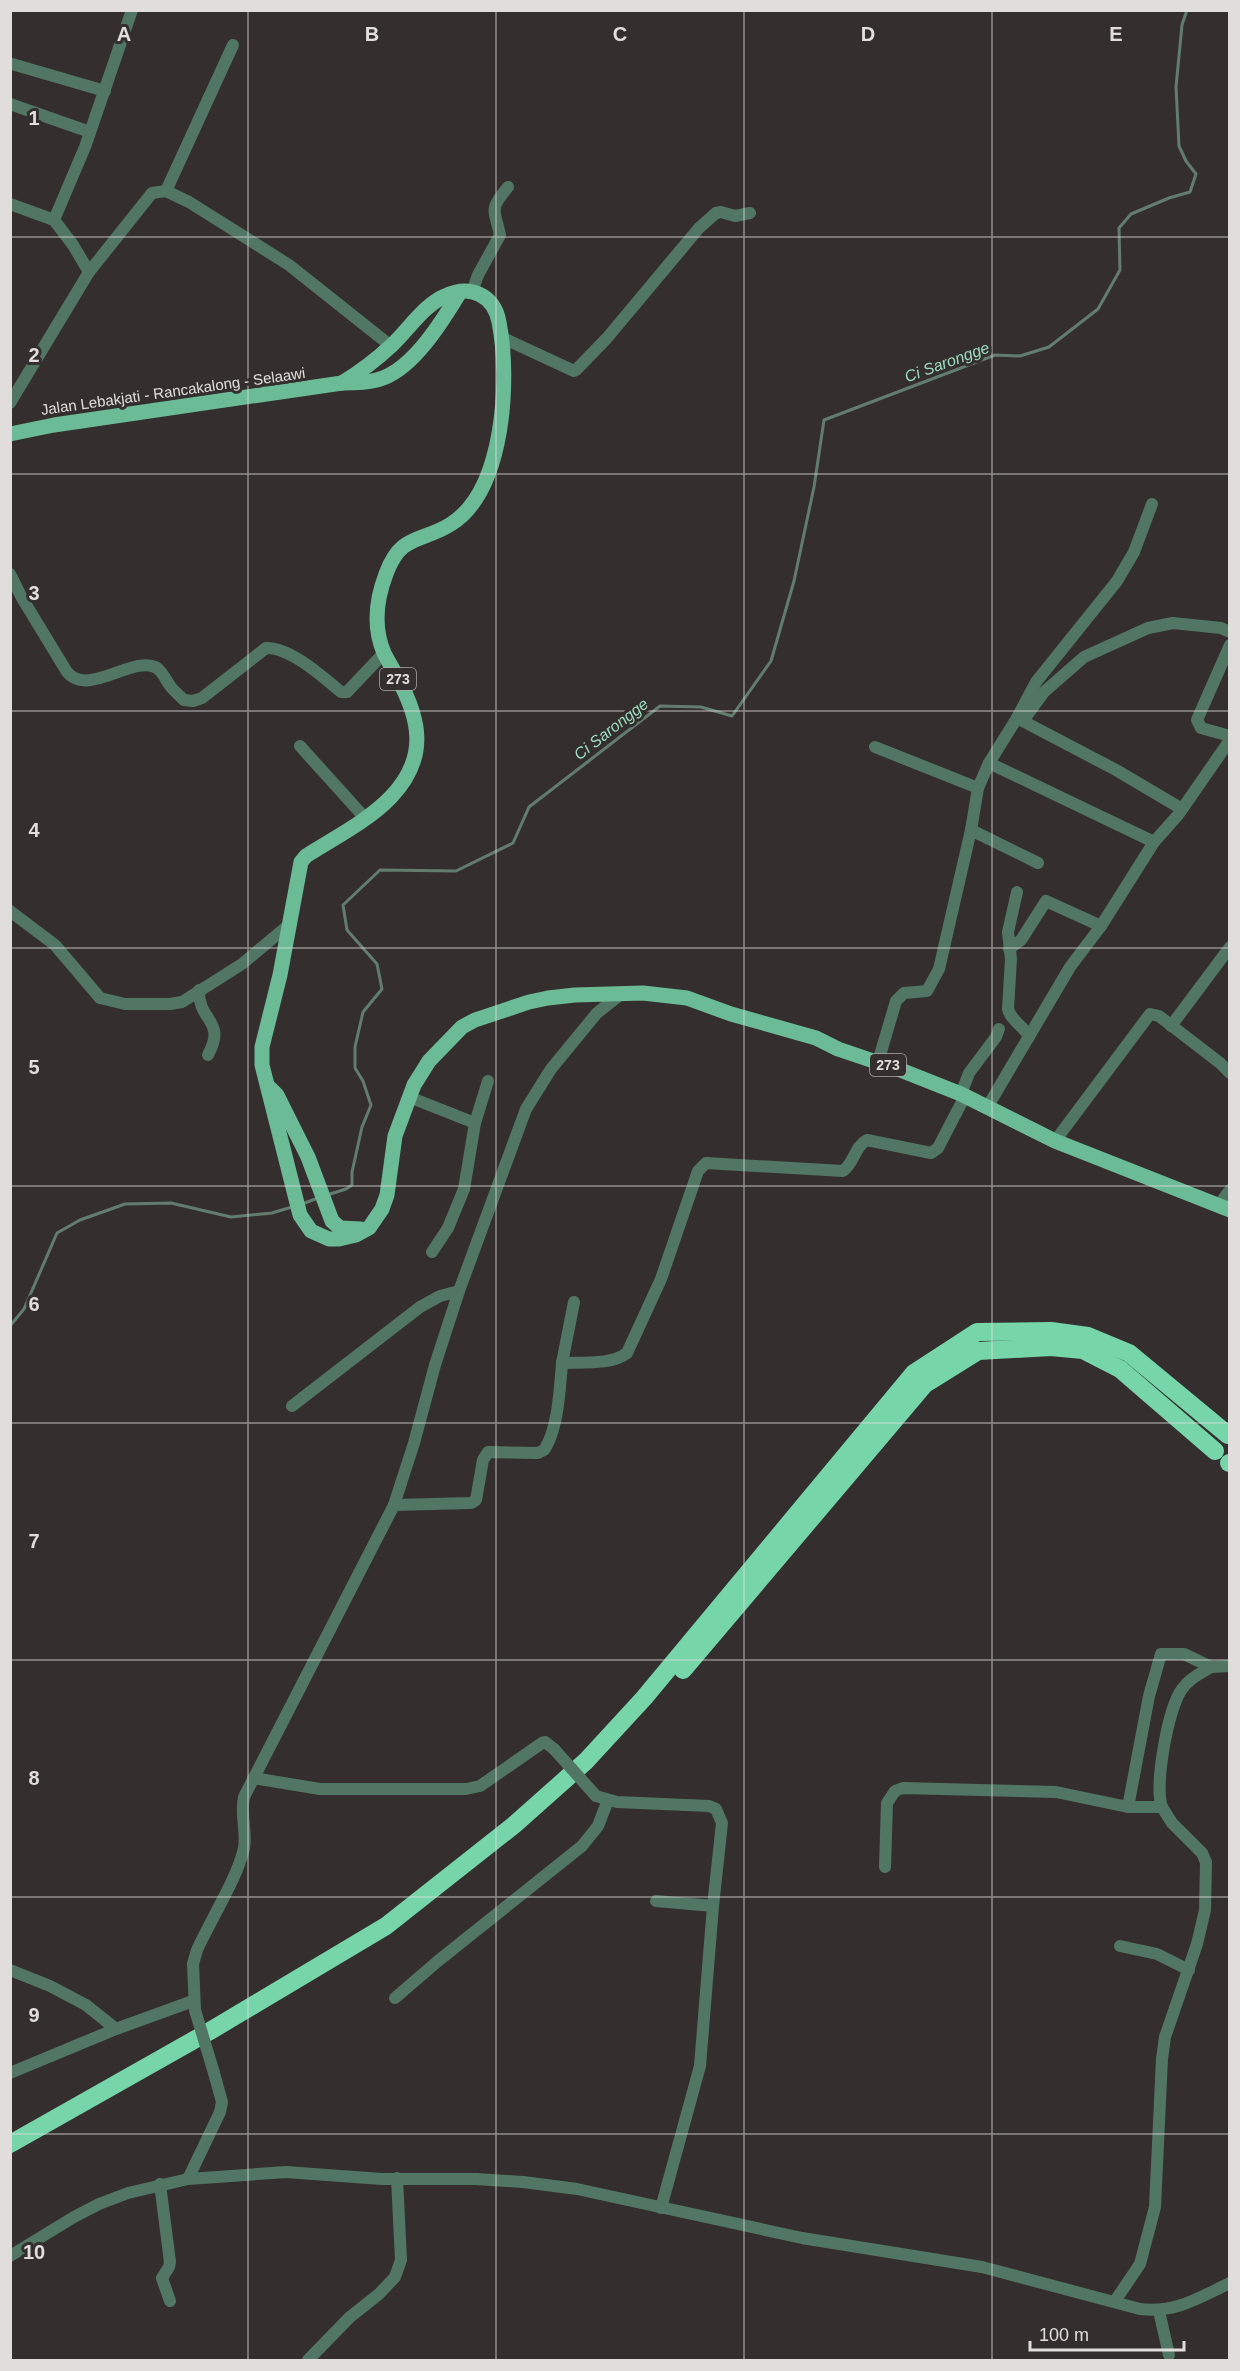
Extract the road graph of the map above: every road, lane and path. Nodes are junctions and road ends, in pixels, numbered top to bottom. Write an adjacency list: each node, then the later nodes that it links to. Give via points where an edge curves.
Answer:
1 (132, 10): 4 (street)
2 (233, 45): 8 (street)
3 (12, 64): 4 (street)
4 (105, 91): 6 (street)
5 (10, 104): 6 (street)
6 (90, 132): 11 (street)
7 (508, 187): 13 (street, via 493,211 500,235)
8 (166, 191): 12 (street, via 152,193); 15 (street, via 289,265)
9 (10, 204): 11 (street)
10 (750, 213): 14 (street, via 735,216 721,212 699,228 576,370)
11 (54, 220): 12 (street)
12 (89, 272): 17 (street)
13 (466, 292): 14 (main road, 273, via 495,306); 15 (main road, Jalan Lebakjati - Rancakalong - Selaawi, via 438,300); 16 (main road, Jalan Lebakjati - Rancakalong - Selaawi, via 402,366 385,377)
14 (503, 338): 23 (main road, 273, via 503,410 480,491 452,524 407,543 391,561 376,607)
15 (391, 346): 16 (main road, Jalan Lebakjati - Rancakalong - Selaawi)
16 (342, 384): 18 (main road, Jalan Lebakjati - Rancakalong - Selaawi)
17 (10, 403)
18 (10, 434)
19 (1152, 504): 24 (street, via 1134,552 1117,581)
20 (10, 574): 23 (street, via 72,679 100,678 148,665 156,668 184,700 193,702 271,648 298,659 344,693)
21 (1230, 632): 25 (street, via 1173,623 1154,626 1091,652)
22 (1230, 645): 27 (street, via 1197,720 1201,728)
23 (384, 653): 33 (main road, 273, via 411,708 418,739 405,780)
24 (1036, 682): 25 (street); 26 (street)
25 (1037, 700): 26 (street)
26 (1019, 720): 30 (street); 32 (street)
27 (1230, 738): 32 (street)
28 (300, 746): 33 (street)
29 (875, 747): 31 (street)
30 (989, 763): 31 (street); 35 (street)
31 (978, 788): 34 (street)
32 (1182, 808): 35 (street)
33 (365, 818): 39 (main road, 273, via 306,856 298,871)
34 (971, 830): 36 (street); 49 (street, via 939,969 927,991 904,993 896,1001)
35 (1154, 842): 40 (street)
36 (1038, 863)
37 (1017, 892): 42 (street, via 1008,932)
38 (10, 911): 43 (street, via 55,945 100,998 125,1004 170,1004 182,1002)
39 (291, 923): 43 (street, via 242,964); 52 (main road, 273, via 262,1047)
40 (1101, 926): 42 (street, via 1046,901 1022,940); 47 (street, via 1070,967)
41 (1230, 946): 45 (street)
42 (1009, 949): 47 (street, via 1008,1009)
43 (199, 990): 48 (street, via 198,1003 215,1037)
44 (621, 994): 49 (main road, 273, via 656,993 687,998 816,1038); 54 (main road, 273, via 548,998 475,1020 450,1037 434,1055); 62 (street, via 597,1013 551,1069 526,1109)
45 (1171, 1026): 50 (street); 57 (street, via 1149,1014)
46 (999, 1029): 53 (street, via 969,1073)
47 (1029, 1037): 55 (street)
48 (208, 1055)
49 (878, 1062): 53 (main road, 273)
50 (1230, 1073)
51 (488, 1082): 56 (street)
52 (267, 1087): 60 (main road, 273, via 284,1106 332,1221 340,1228); 60 (main road, 273, via 304,1224 329,1239 356,1235)
53 (963, 1095): 55 (main road, 273); 64 (street, via 938,1148 931,1153 867,1140 860,1144 843,1171 702,1165 661,1279 627,1353 612,1360)
54 (409, 1097): 56 (street); 60 (main road, 273, via 395,1136 387,1195)
55 (988, 1106): 57 (main road, 273)
56 (475, 1123): 61 (street, via 458,1209)
57 (1055, 1141): 59 (main road, 273)
58 (1230, 1190): 59 (street)
59 (1224, 1208)
60 (369, 1228)
61 (432, 1252)
62 (459, 1291): 65 (street, via 420,1307); 68 (street)
63 (574, 1302): 64 (street)
64 (562, 1363): 68 (street, via 561,1386 544,1450 488,1452 476,1500 471,1503)
65 (292, 1406)
66 (1228, 1435): 85 (highway, via 1129,1353 1088,1336 1051,1331 977,1332 915,1373 644,1698 586,1761 514,1825 386,1926)
67 (1215, 1451): 86 (highway, via 1120,1368 1083,1350 1051,1347 978,1352 925,1384 653,1706 537,1821 402,1927 215,2040)
68 (394, 1505): 71 (street)
69 (1230, 1666): 70 (street)
70 (1211, 1668): 73 (street, via 1184,1654 1164,1652 1159,1657); 74 (street, via 1190,1679 1174,1704 1158,1790)
71 (253, 1778): 72 (street, bridge, via 320,1789 466,1789 480,1786 545,1742); 82 (street, via 243,1804 246,1836 242,1855 196,1950)
72 (602, 1798): 77 (street, via 716,1809 722,1823); 81 (street, via 598,1826 582,1846)
73 (1128, 1807): 74 (street); 75 (street, via 1056,1792 903,1788 895,1791 887,1803)
74 (1162, 1807): 80 (street, via 1206,1862 1205,1910)
75 (885, 1867)
76 (656, 1901): 77 (street)
77 (712, 1906): 90 (street, via 699,2073)
78 (1120, 1946): 80 (street, via 1157,1954)
79 (10, 1970): 83 (street, via 86,2005)
80 (1189, 1970): 94 (street, via 1165,2037 1157,2185 1150,2230 1140,2264)
81 (395, 1998)
82 (194, 2005): 83 (street); 88 (street, bridge, via 222,2102)
83 (116, 2030): 84 (street)
84 (10, 2073)
85 (10, 2144)
86 (10, 2155)
87 (397, 2178): 88 (street, via 286,2172); 90 (street, via 544,2184); 97 (street, via 401,2260 395,2277)
88 (188, 2179): 89 (street)
89 (160, 2184): 91 (street, via 99,2204); 93 (street, via 170,2262 162,2278)
90 (661, 2208): 94 (street, via 802,2238 982,2267)
91 (10, 2256)
92 (1230, 2283): 95 (street, via 1180,2306)
93 (170, 2301)
94 (1115, 2301): 95 (street)
95 (1159, 2311): 96 (street)
96 (1169, 2355)
97 (308, 2361)

